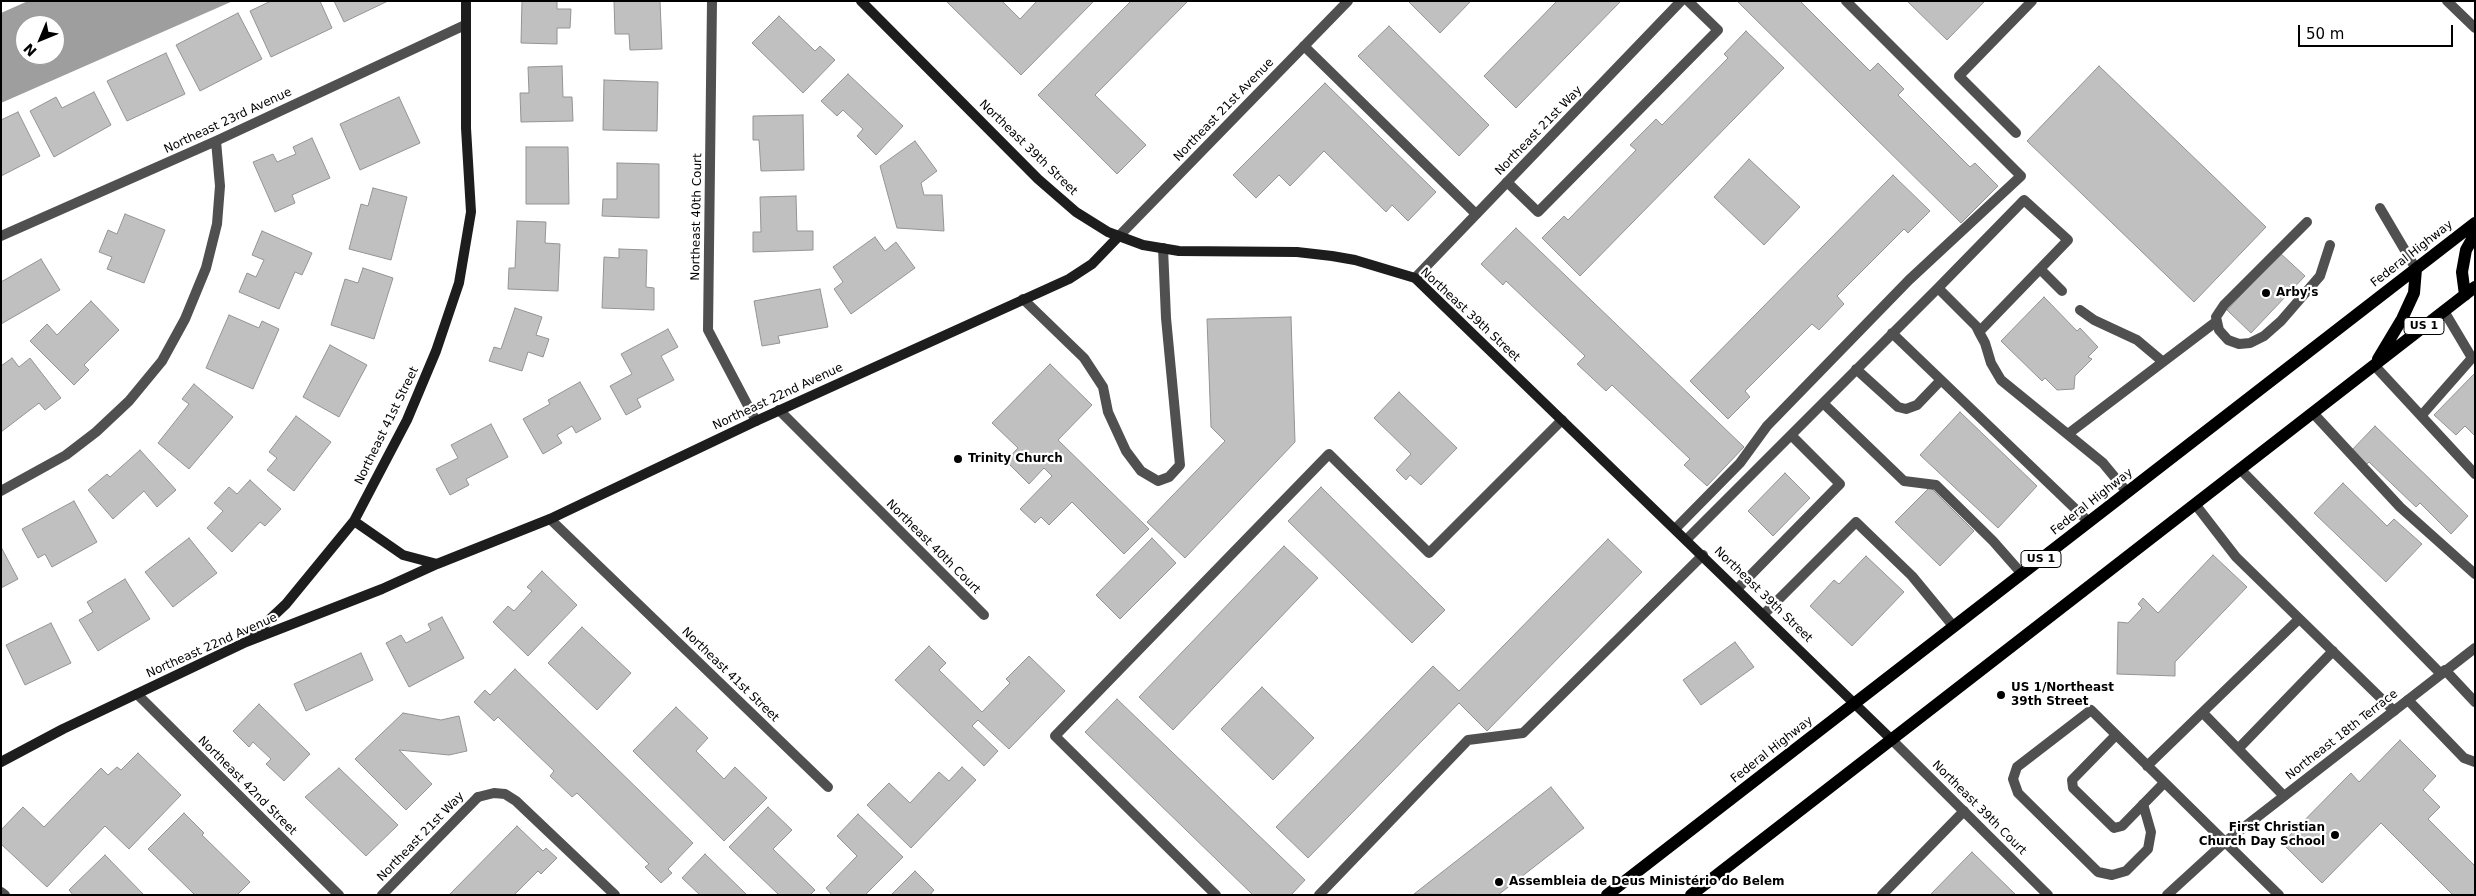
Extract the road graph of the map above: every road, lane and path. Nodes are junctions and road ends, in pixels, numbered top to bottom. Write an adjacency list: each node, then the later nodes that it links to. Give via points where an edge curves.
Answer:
1 (466, 1): 10 (street, Northeast 41st Street)
2 (712, 1): 46 (street, Northeast 40th Court, via 708,330)
3 (1348, 1): 12 (street, Northeast 21st Avenue)
4 (1680, 1): 15 (street, Northeast 21st Way)
5 (1688, 1): 15 (street, via 1718,30 1545,205 1538,212)
6 (1846, 1): 57 (street, via 2021,176 1909,280 1767,426 1752,448)
7 (2032, 1): 13 (street, via 1959,76)
8 (2447, 1): 11 (street)
9 (866, 3): 22 (street, Northeast 39th Street, via 1038,179 1076,212)
10 (464, 26): 14 (street, Northeast 23rd Avenue); 55 (street, Northeast 41st Street, via 470,212 458,283 436,350 407,420)
11 (2475, 28)
12 (1304, 46): 17 (street); 22 (street, Northeast 21st Avenue)
13 (2016, 133)
14 (216, 141): 21 (street, Northeast 23rd Avenue); 51 (street, via 220,186 215,233 206,268 185,319 162,361 129,401 96,432 66,455)
15 (1508, 182): 17 (street, Northeast 21st Way)
16 (2380, 208): 26 (street)
17 (1476, 214): 27 (street, Northeast 21st Way)
18 (2307, 222): 34 (street, via 2224,305 2216,317)
19 (2475, 223): 26 (main road, Federal Highway / US 1)
20 (2475, 234): 30 (main road, via 2466,250 2462,272)
21 (1, 236)
22 (1118, 236): 24 (street, Northeast 39th Street); 31 (street, Northeast 22nd Avenue, via 1092,264 1069,279)
23 (2330, 245): 34 (street, via 2320,276 2264,336 2239,344 2228,340 2219,330)
24 (1163, 248): 27 (street, Northeast 39th Street, via 1332,256); 31 (street, via 1180,465 1169,477 1158,481 1141,471 1122,444 1108,412 1103,387 1084,358)
25 (2040, 269): 28 (street, via 2068,240 2024,200); 29 (street); 35 (street)
26 (2416, 269): 38 (main road, via 2414,293); 52 (main road, Federal Highway / US 1)
27 (1415, 278): 45 (street, Northeast 39th Street)
28 (1938, 288): 35 (street); 36 (street)
29 (2062, 291)
30 (2470, 291): 33 (main road, US 1)
31 (1023, 299): 42 (street, Northeast 22nd Avenue)
32 (2080, 310): 37 (street, via 2137,340)
33 (2444, 311): 38 (main road, US 1); 44 (street, via 2472,358)
34 (2217, 321): 37 (street)
35 (1979, 332): 47 (street, via 2001,380)
36 (1892, 333): 39 (street); 40 (street)
37 (2162, 361): 47 (street)
38 (2374, 365): 43 (main road, US 1); 44 (street)
39 (1856, 369): 40 (street, via 1898,407 1906,409 1917,405); 41 (street)
40 (1942, 380): 56 (street)
41 (1822, 403): 48 (street); 61 (street, via 1904,480 1936,485)
42 (780, 410): 46 (street, Northeast 22nd Avenue); 65 (street, Northeast 40th Court)
43 (2313, 413): 49 (main road, US 1); 62 (street, via 2400,508)
44 (2420, 416): 50 (street)
45 (1562, 420): 57 (street, Northeast 39th Street); 96 (street, via 1429,553 1329,454 1055,736)
46 (756, 421): 54 (street, Northeast 22nd Avenue)
47 (2068, 434): 52 (street, via 2108,468)
48 (1791, 435): 58 (street); 63 (street, via 1840,484)
49 (2240, 469): 53 (main road, US 1); 71 (street)
50 (2475, 474)
51 (1, 491)
52 (2127, 492): 56 (main road, Federal Highway / US 1)
53 (2195, 504): 66 (street, via 2236,557); 79 (main road, US 1)
54 (550, 519): 60 (street, Northeast 22nd Avenue); 85 (street, Northeast 41st Street)
55 (354, 521): 60 (street, via 403,555); 68 (street, Northeast 41st Street, via 286,604)
56 (2089, 522): 61 (main road, Federal Highway / US 1)
57 (1676, 528): 58 (street, Northeast 39th Street)
58 (1687, 539): 59 (street, Northeast 39th Street)
59 (1703, 555): 63 (street, Northeast 39th Street); 97 (street, via 1523,734 1468,740)
60 (437, 564): 68 (street, Northeast 22nd Avenue)
61 (2022, 574): 67 (main road, Federal Highway / US 1)
62 (2475, 574)
63 (1738, 588): 64 (street, Northeast 39th Street)
64 (1764, 614): 67 (street, via 1856,522 1912,576); 75 (street, Northeast 39th Street)
65 (984, 615)
66 (2299, 619): 70 (street); 77 (street)
67 (1954, 626): 75 (main road, Federal Highway / US 1)
68 (246, 642): 72 (street, Northeast 22nd Avenue)
69 (2475, 648): 71 (street, Northeast 18th Terrace)
70 (2333, 651): 76 (street); 80 (street)
71 (2443, 672): 73 (street, Northeast 18th Terrace); 74 (street)
72 (137, 694): 81 (street, Northeast 22nd Avenue); 93 (street, Northeast 42nd Street)
73 (2408, 700): 76 (street, Northeast 18th Terrace); 82 (street, via 2464,758)
74 (2475, 702)
75 (1855, 703): 79 (street, Northeast 39th Street); 98 (main road, Federal Highway / US 1)
76 (2394, 711): 86 (street, Northeast 18th Terrace)
77 (2203, 713): 80 (street); 83 (street)
78 (2116, 735): 83 (street); 87 (street, via 2072,780 2073,788 2114,828 2122,826); 87 (street, via 2091,710 2017,767 2013,779 2018,793 2098,872 2112,875 2126,871 2148,849 2151,832)
79 (1891, 738): 88 (street, Northeast 39th Court); 99 (main road, US 1)
80 (2238, 749): 86 (street)
81 (1, 762)
82 (2475, 762)
83 (2147, 766): 84 (street)
84 (2164, 783): 87 (street); 89 (street)
85 (828, 787)
86 (2284, 796): 89 (street, Northeast 18th Terrace)
87 (2143, 804)
88 (1964, 811): 91 (street, Northeast 39th Court); 100 (street)
89 (2224, 842): 101 (street, Northeast 18th Terrace); 102 (street)
90 (1, 892): 92 (street)
91 (2044, 893)
92 (4, 895)
93 (339, 895)
94 (382, 895): 95 (street, Northeast 21st Way, via 478,797 494,793 505,794 516,801)
95 (615, 895)
96 (1216, 895)
97 (1319, 895)
98 (1607, 895)
99 (1691, 895)
100 (1882, 895)
101 (2168, 895)
102 (2278, 895)

